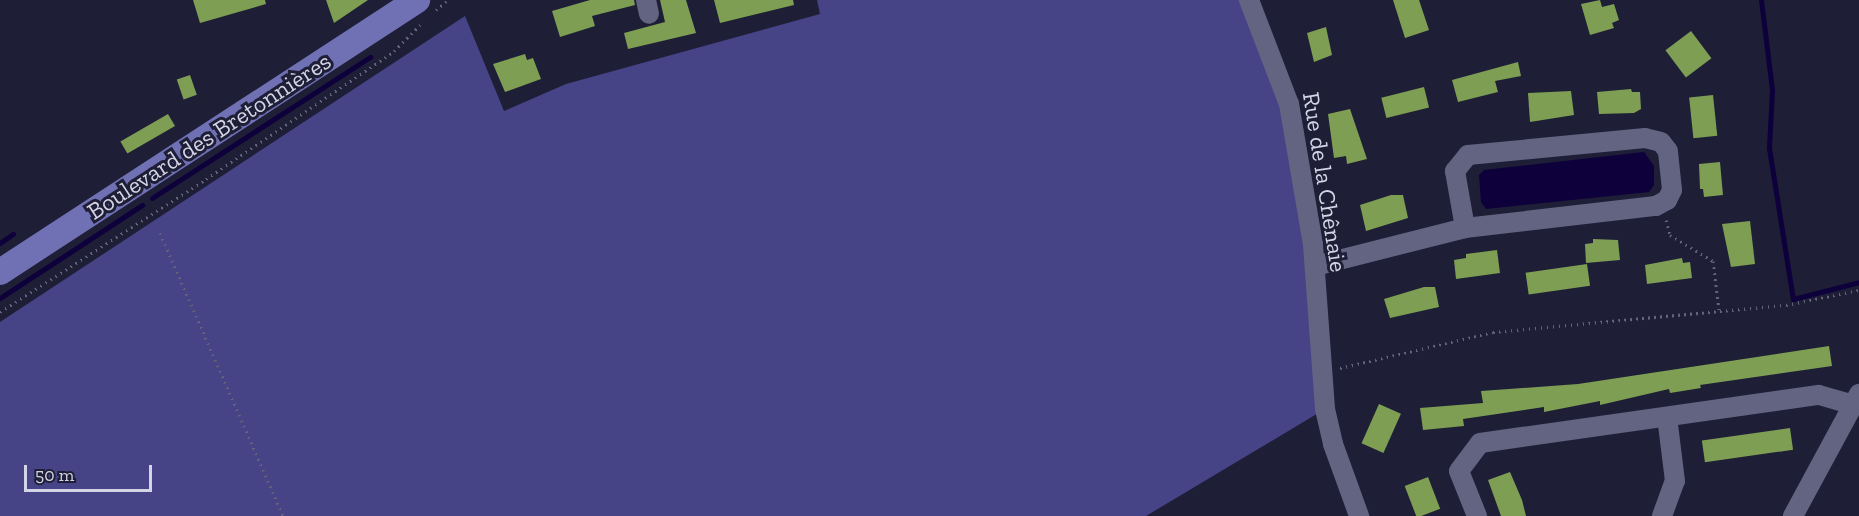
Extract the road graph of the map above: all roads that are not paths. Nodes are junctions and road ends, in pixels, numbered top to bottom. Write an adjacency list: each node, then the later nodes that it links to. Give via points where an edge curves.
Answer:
1 (1249, 0): 4 (street, Rue de la Chênaie, via 1289,104)
2 (426, 10): 5 (main road, Boulevard des Bretonnières)
3 (1465, 228): 3 (street, via 1663,203 1671,195 1671,170 1665,146 1654,139 1478,153 1461,159 1455,171); 4 (street)
4 (1315, 266): 8 (street, Rue de la Chênaie, via 1322,376 1333,444)
5 (0, 272)
6 (1856, 400): 7 (street, via 1819,395); 11 (street)
7 (1667, 417): 9 (street, via 1480,443 1459,471); 10 (street, via 1675,480)
8 (1359, 516)
9 (1477, 516)
10 (1662, 516)
11 (1793, 516)

